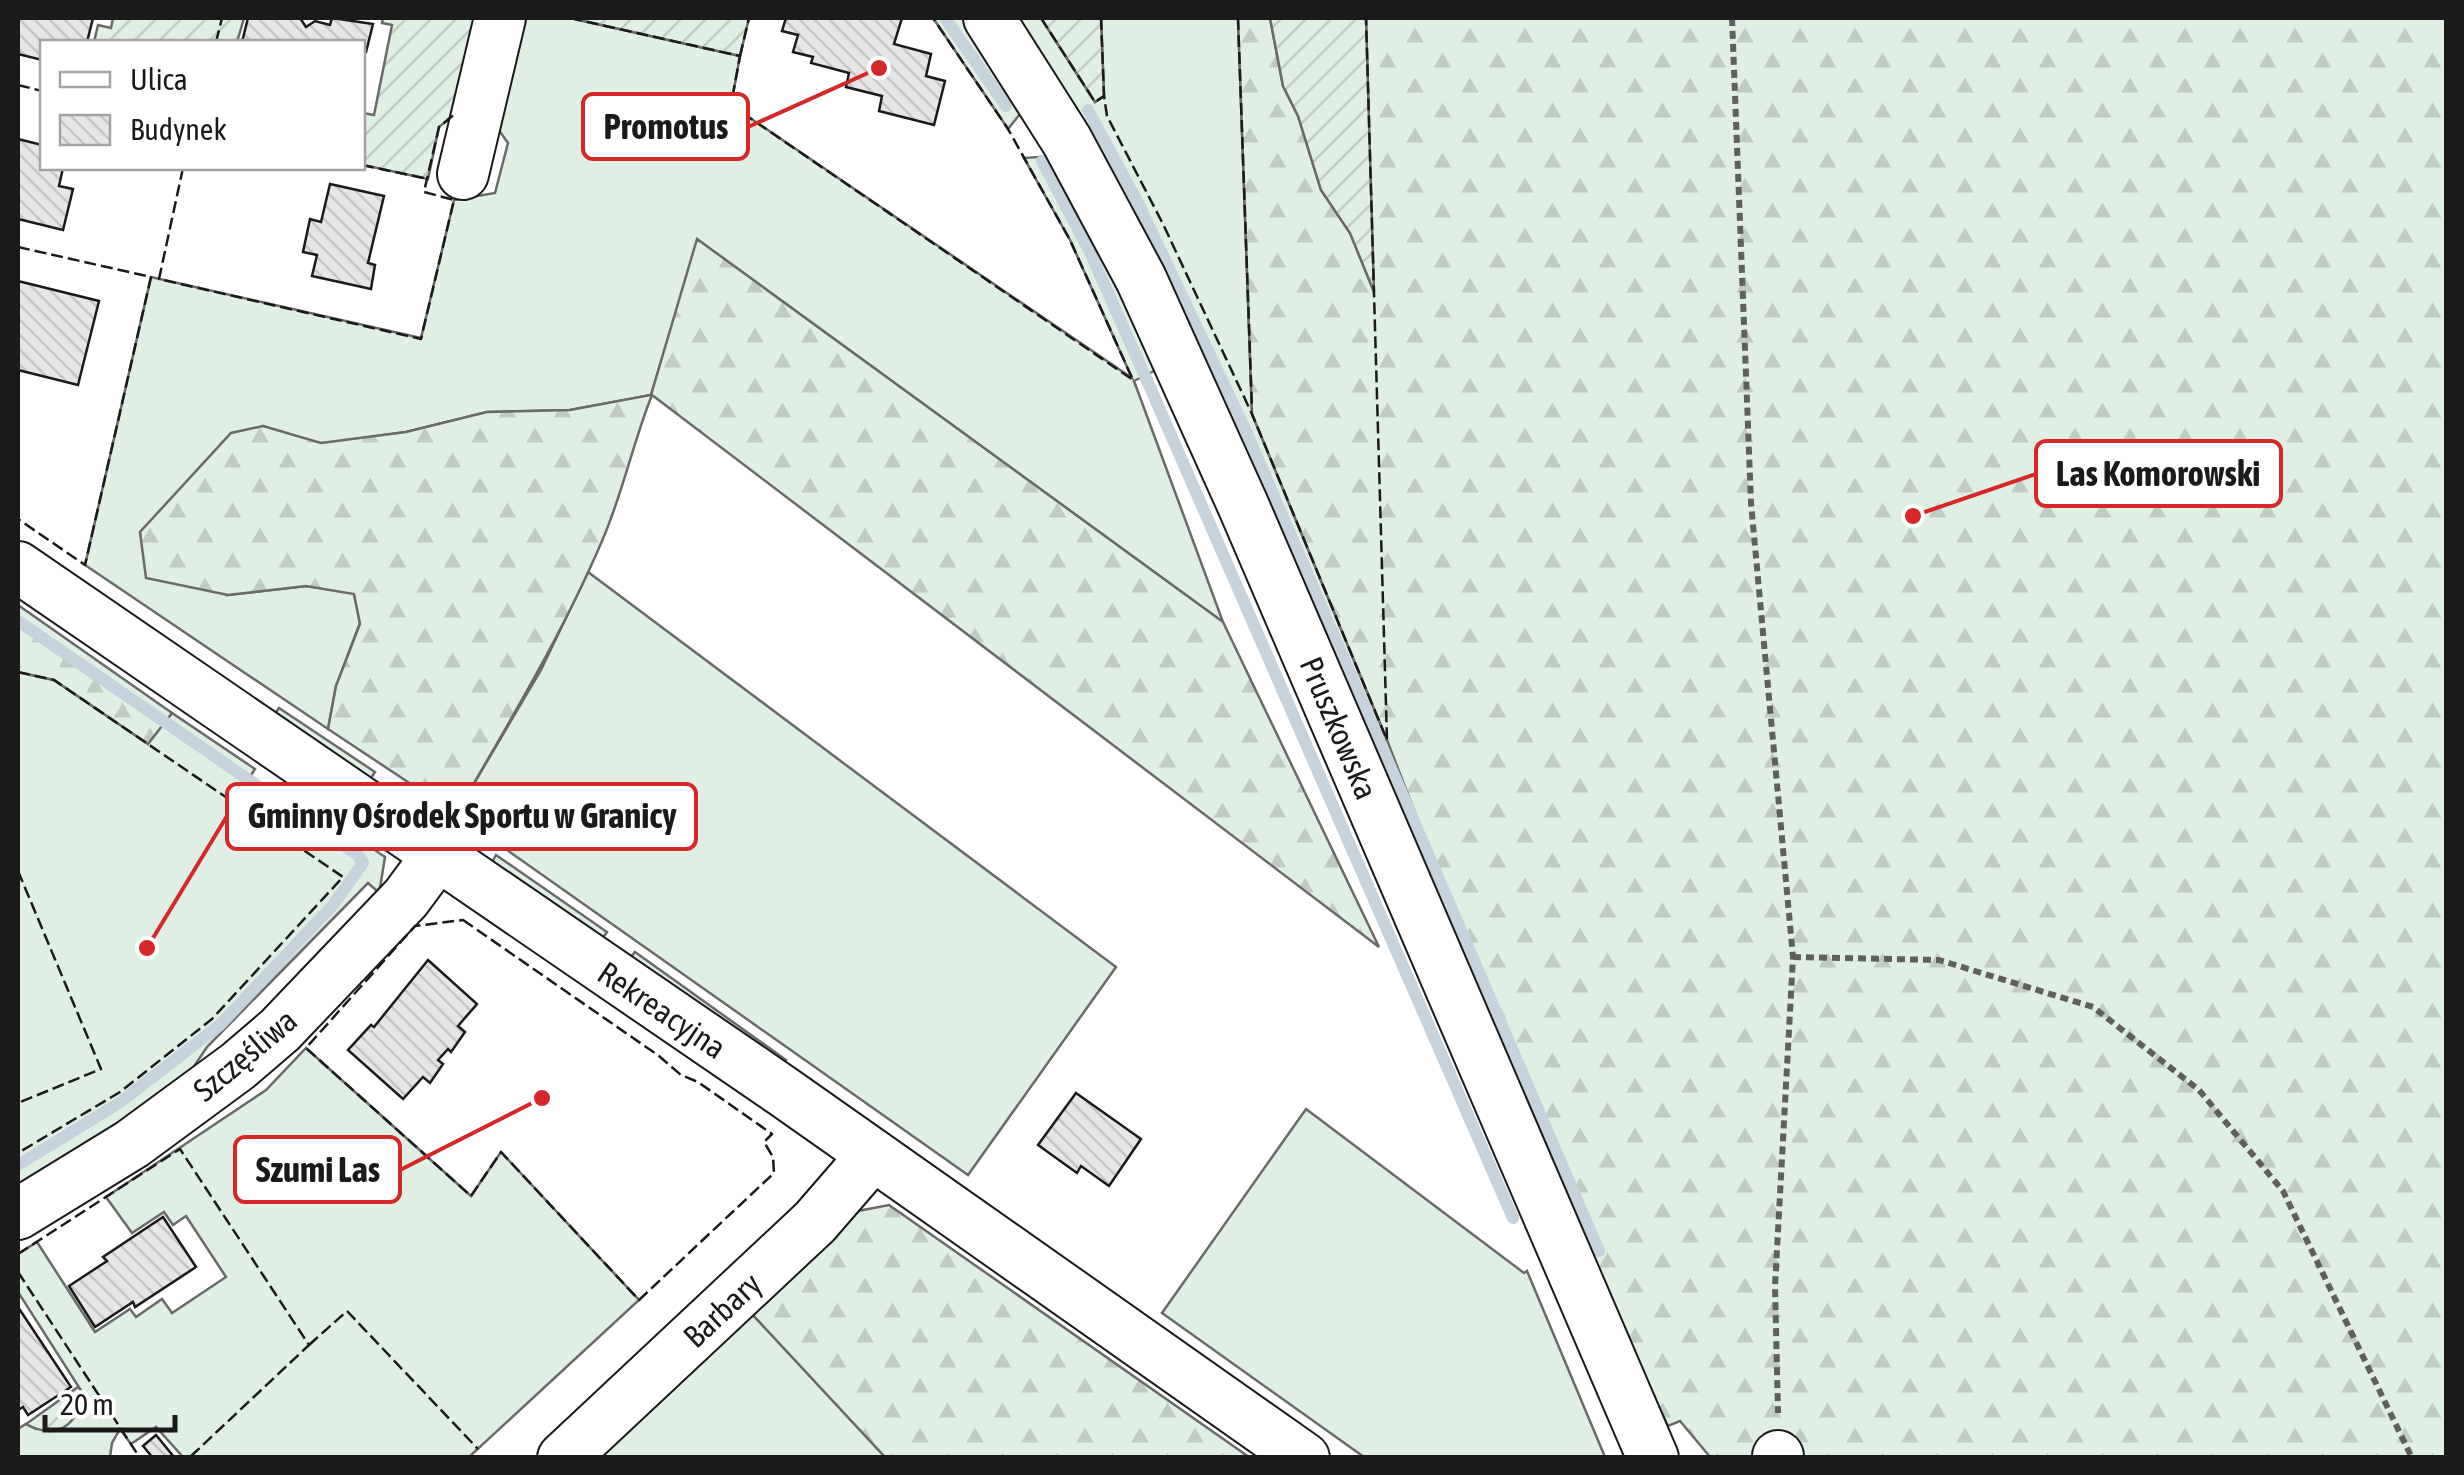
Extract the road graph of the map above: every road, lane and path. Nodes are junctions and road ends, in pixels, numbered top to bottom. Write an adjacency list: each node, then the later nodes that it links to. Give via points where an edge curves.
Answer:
1 (500, 18): 4 (street)
2 (989, 18): 15 (street, Pruszkowska, via 1068,141 1141,279)
3 (1732, 18): 9 (path, via 1751,503)
4 (463, 174)
5 (18, 567): 8 (street, Rekreacyjna)
6 (252, 787): 7 (path)
7 (239, 807)
8 (436, 856): 10 (street, Rekreacyjna); 11 (street, Szczęśliwa, via 406,898 238,1066 132,1144)
9 (1793, 957): 12 (path, via 1775,1286); 16 (path, via 1940,960 2092,1007 2199,1090 2283,1191)
10 (872, 1154): 13 (street, Barbary, via 815,1222); 14 (street, Rekreacyjna)
11 (18, 1214)
12 (1778, 1457)
13 (563, 1458)
14 (1304, 1458)
15 (1652, 1458)
16 (2412, 1458)

